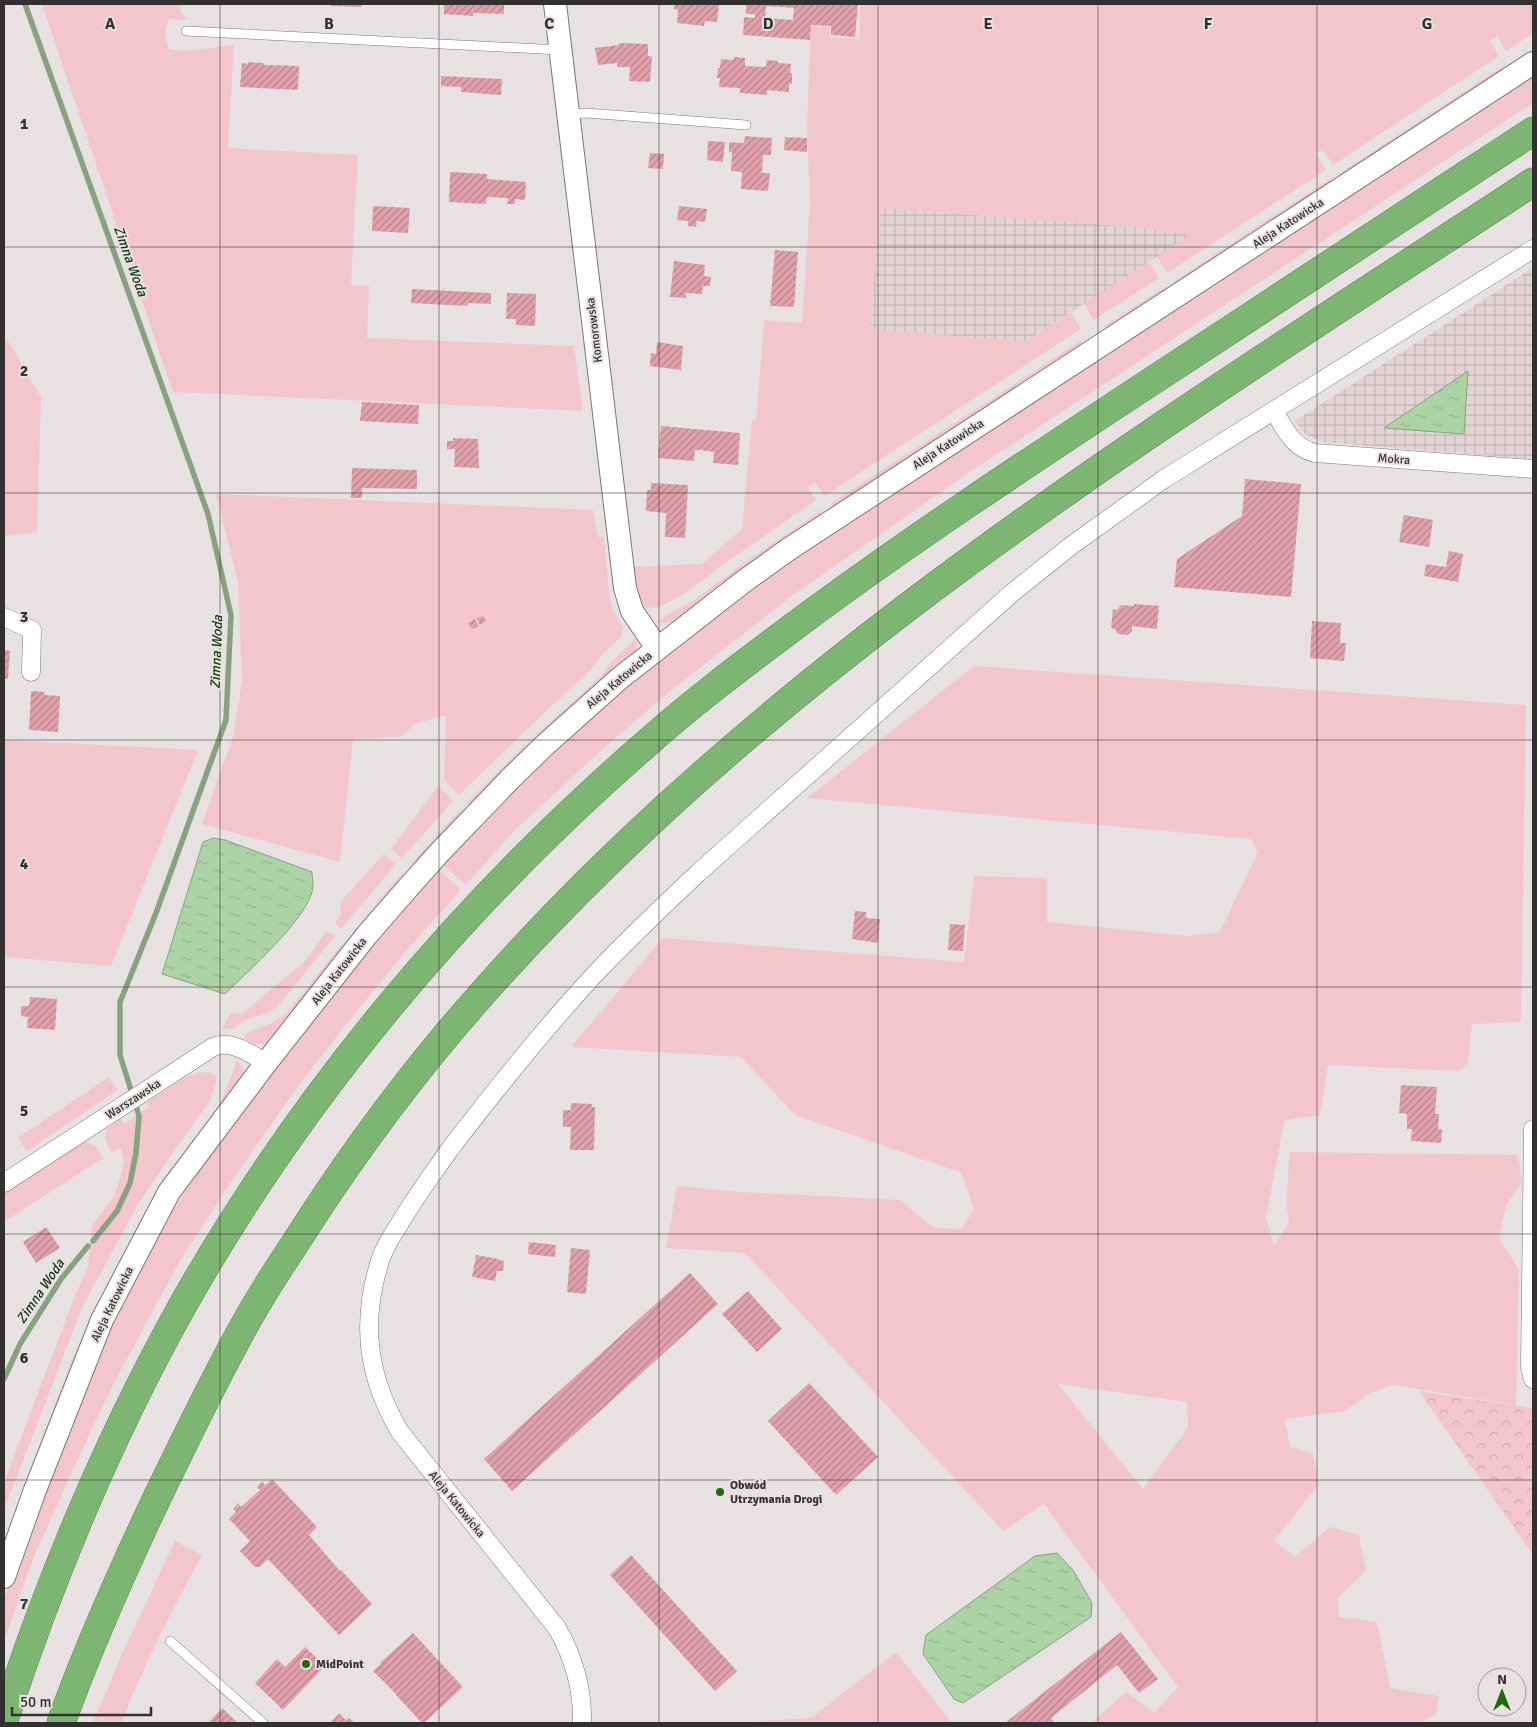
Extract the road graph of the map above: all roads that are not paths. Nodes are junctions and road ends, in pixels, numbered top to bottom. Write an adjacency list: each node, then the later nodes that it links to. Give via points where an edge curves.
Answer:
1 (555, 4): 3 (street, Komorowska)
2 (186, 31): 3 (lane)
3 (561, 50): 5 (street, Komorowska)
4 (1533, 62): 13 (street, Aleja Katowicka, via 834,518)
5 (568, 114): 6 (lane); 13 (street, Komorowska, via 625,588 632,611)
6 (746, 125)
7 (1533, 131): 21 (highway, via 1054,445 849,585 648,742 572,810 506,876 418,974 309,1110 185,1302 83,1507)
8 (1533, 182): 22 (highway, via 1168,421 909,607 778,709 689,787 557,913 478,999 400,1093 280,1266 206,1397 120,1577)
9 (1533, 250): 10 (street, Aleja Katowicka)
10 (1274, 411): 11 (street, Mokra, via 1294,442 1315,453); 24 (street, Aleja Katowicka, via 1164,479 1072,545 991,612 698,873 595,974 524,1054 438,1166 391,1238 376,1277 368,1325 379,1388 389,1414 557,1628 567,1645 580,1685)
11 (1533, 469)
12 (4, 617): 14 (street, via 32,630)
13 (657, 648): 15 (street, Aleja Katowicka, via 545,745 440,852 366,936)
14 (32, 672)
15 (266, 1063): 17 (street, Warszawska, via 240,1049 226,1044 216,1045); 19 (street, Aleja Katowicka, via 169,1192 102,1320)
16 (1533, 1129): 18 (street)
17 (4, 1183)
18 (1532, 1373)
19 (4, 1577)
20 (170, 1641): 23 (lane)
21 (4, 1720)
22 (61, 1723)
23 (263, 1723)
24 (582, 1723)

